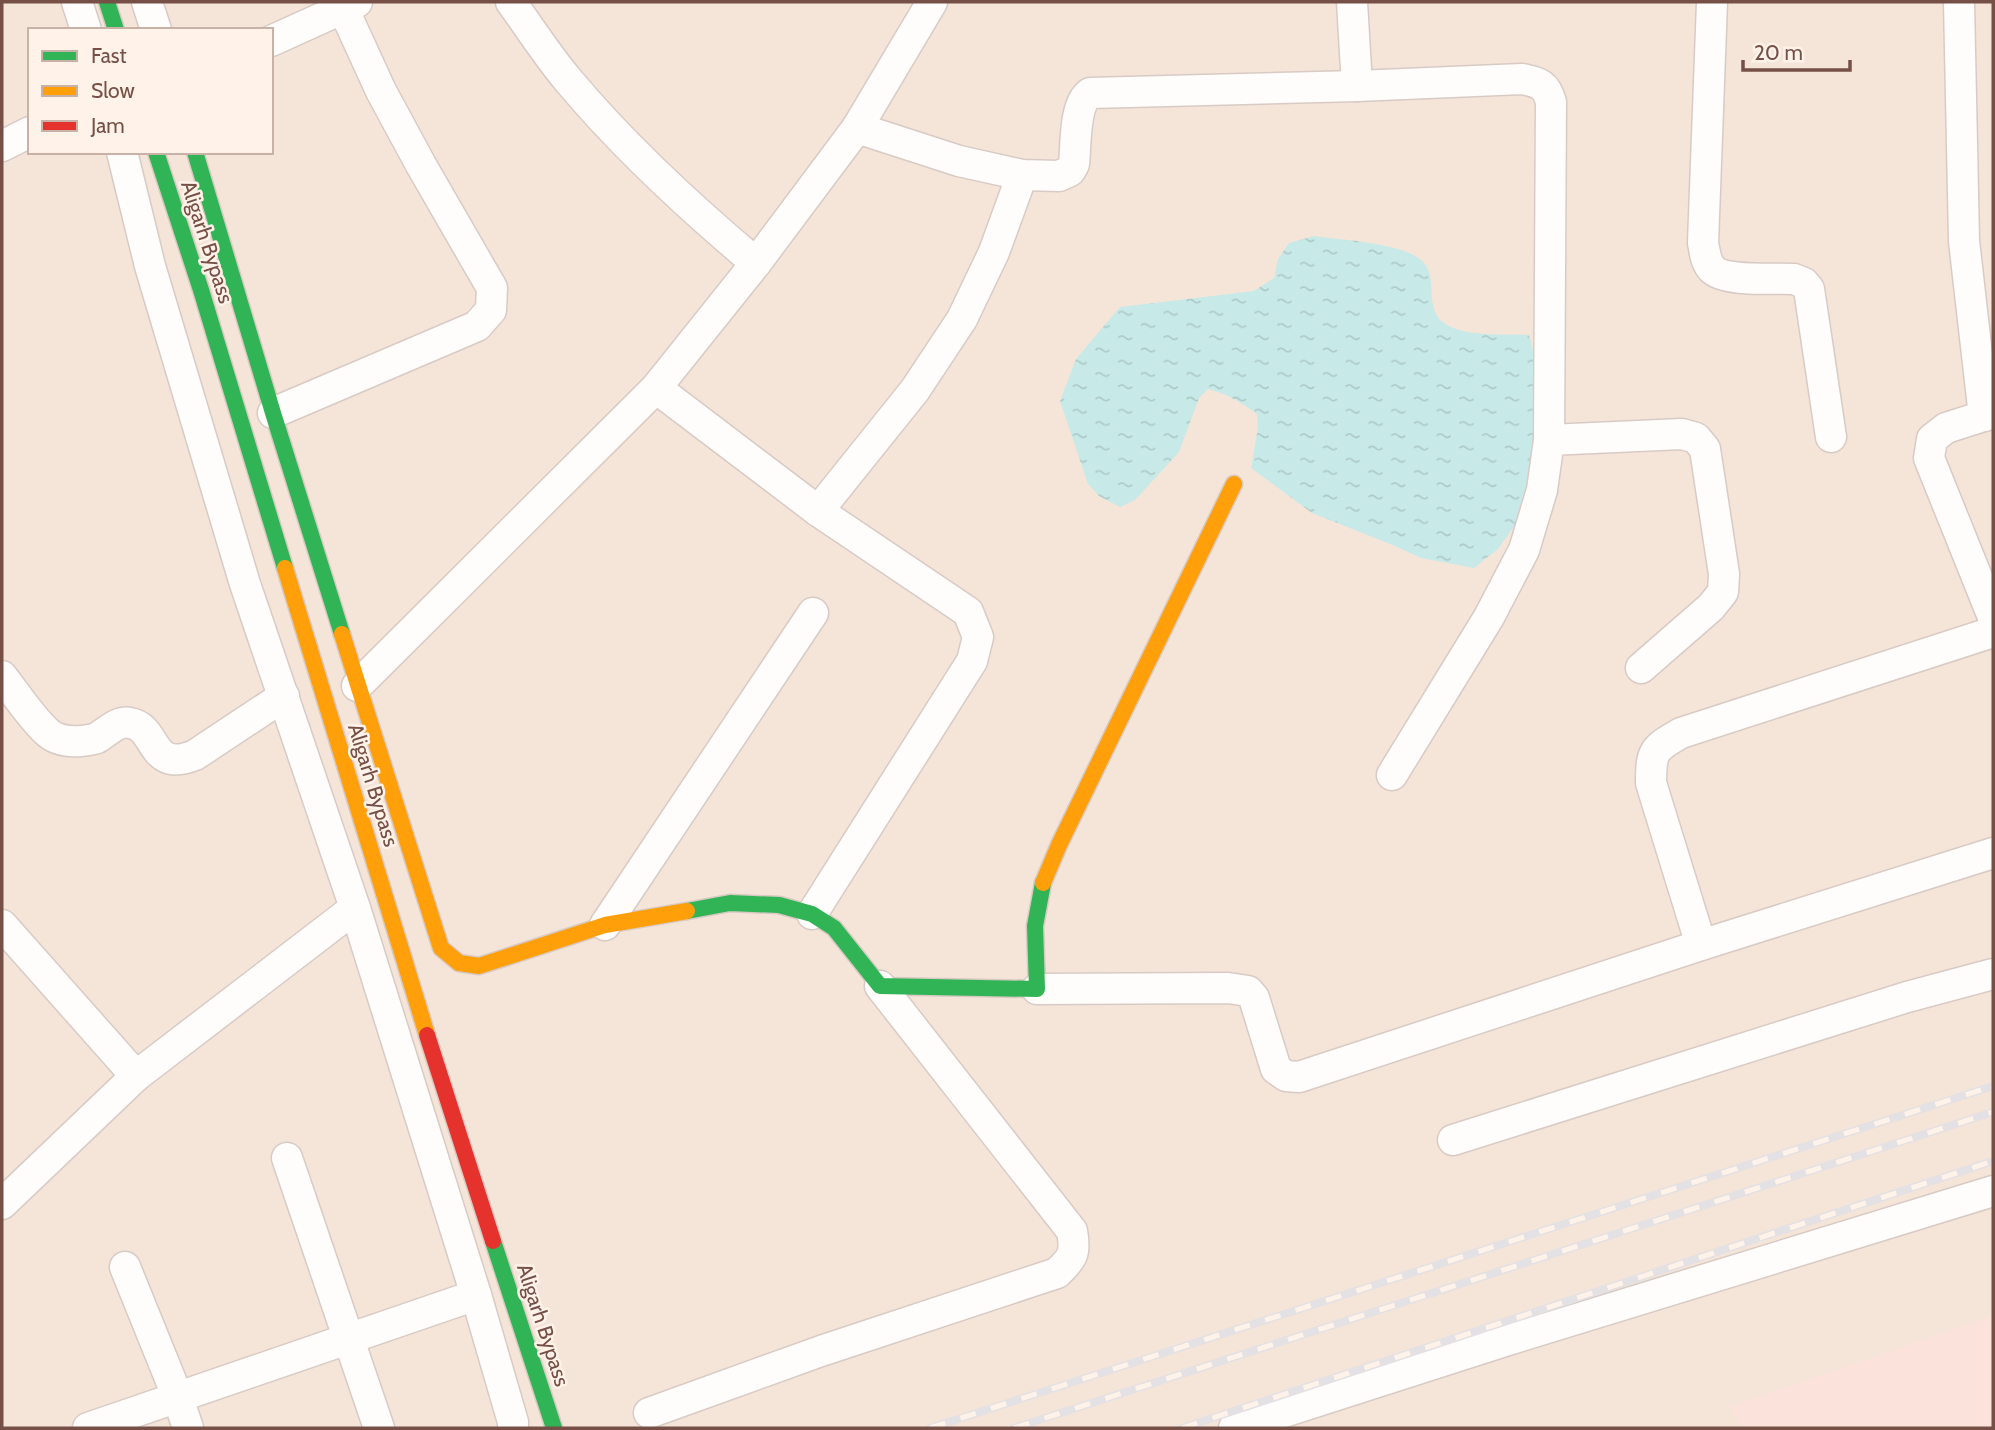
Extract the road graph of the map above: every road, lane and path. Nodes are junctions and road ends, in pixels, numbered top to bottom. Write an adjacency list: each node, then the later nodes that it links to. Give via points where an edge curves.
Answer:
1 (77, 2): 10 (street)
2 (107, 2): 11 (street)
3 (147, 2): 12 (street)
4 (511, 2): 22 (street, via 566,78 632,151)
5 (932, 2): 15 (street)
6 (1352, 2): 14 (street)
7 (1712, 2): 26 (street, via 1706,260 1725,276 1794,279 1809,289)
8 (1959, 2): 25 (street, via 1964,240)
9 (350, 5): 13 (street); 24 (street, via 381,91 492,288 491,310 477,326)
10 (85, 28)
11 (115, 28)
12 (155, 28)
13 (273, 40)
14 (1357, 86): 21 (street, via 1090,93 1080,107 1070,171 1059,176); 27 (street, via 1522,79 1547,89 1551,102)
15 (858, 128): 21 (street, via 958,161); 22 (street)
16 (28, 133): 17 (street)
17 (2, 146)
18 (123, 154): 36 (street, via 244,584)
19 (157, 154): 61 (street, Aligarh Bypass, via 438,1072)
20 (196, 154): 24 (street)
21 (1022, 175): 29 (street, via 994,252 962,319 915,390)
22 (756, 263): 23 (street)
23 (656, 388): 29 (street); 35 (street)
24 (273, 412): 35 (street)
25 (1989, 415): 31 (street, via 1946,428 1932,439 1929,458)
26 (1831, 437)
27 (1549, 440): 33 (street, via 1682,434 1696,438 1705,449 1723,592); 37 (street, via 1542,490 1524,550 1489,617)
28 (1234, 484): 46 (street, via 1042,886 1035,926)
29 (818, 511): 40 (street, via 968,612 978,637 972,661)
30 (813, 613): 42 (street)
31 (1993, 617)
32 (1993, 632): 43 (street, via 1681,733 1661,744 1651,760 1651,783)
33 (1641, 668)
34 (2, 676): 36 (street, via 47,733 68,742 94,740 129,722 140,727 158,752 170,759 195,755)
35 (358, 686): 42 (street, via 441,948 459,963 479,966)
36 (284, 696): 39 (street)
37 (1392, 775)
38 (1993, 853): 43 (street)
39 (355, 908): 47 (street); 53 (street)
40 (812, 914): 42 (street, via 779,905 730,902); 45 (street, via 834,928)
41 (2, 925): 47 (street)
42 (605, 925)
43 (1701, 945): 46 (street, via 1299,1077 1276,1069 1248,990)
44 (1993, 974): 48 (street)
45 (880, 986): 46 (street); 56 (street, via 1072,1231 1075,1247 1070,1261 1057,1273)
46 (1037, 989)
47 (136, 1076): 51 (street)
48 (1453, 1140)
49 (287, 1158): 54 (street)
50 (1993, 1191): 62 (street)
51 (5, 1193)
52 (125, 1267): 55 (street)
53 (476, 1295): 54 (street); 60 (street)
54 (350, 1339): 55 (street); 59 (street)
55 (178, 1398): 57 (street); 58 (street)
56 (649, 1413)
57 (88, 1428)
58 (188, 1428)
59 (379, 1428)
60 (513, 1428)
61 (554, 1428)
62 (1234, 1428)

